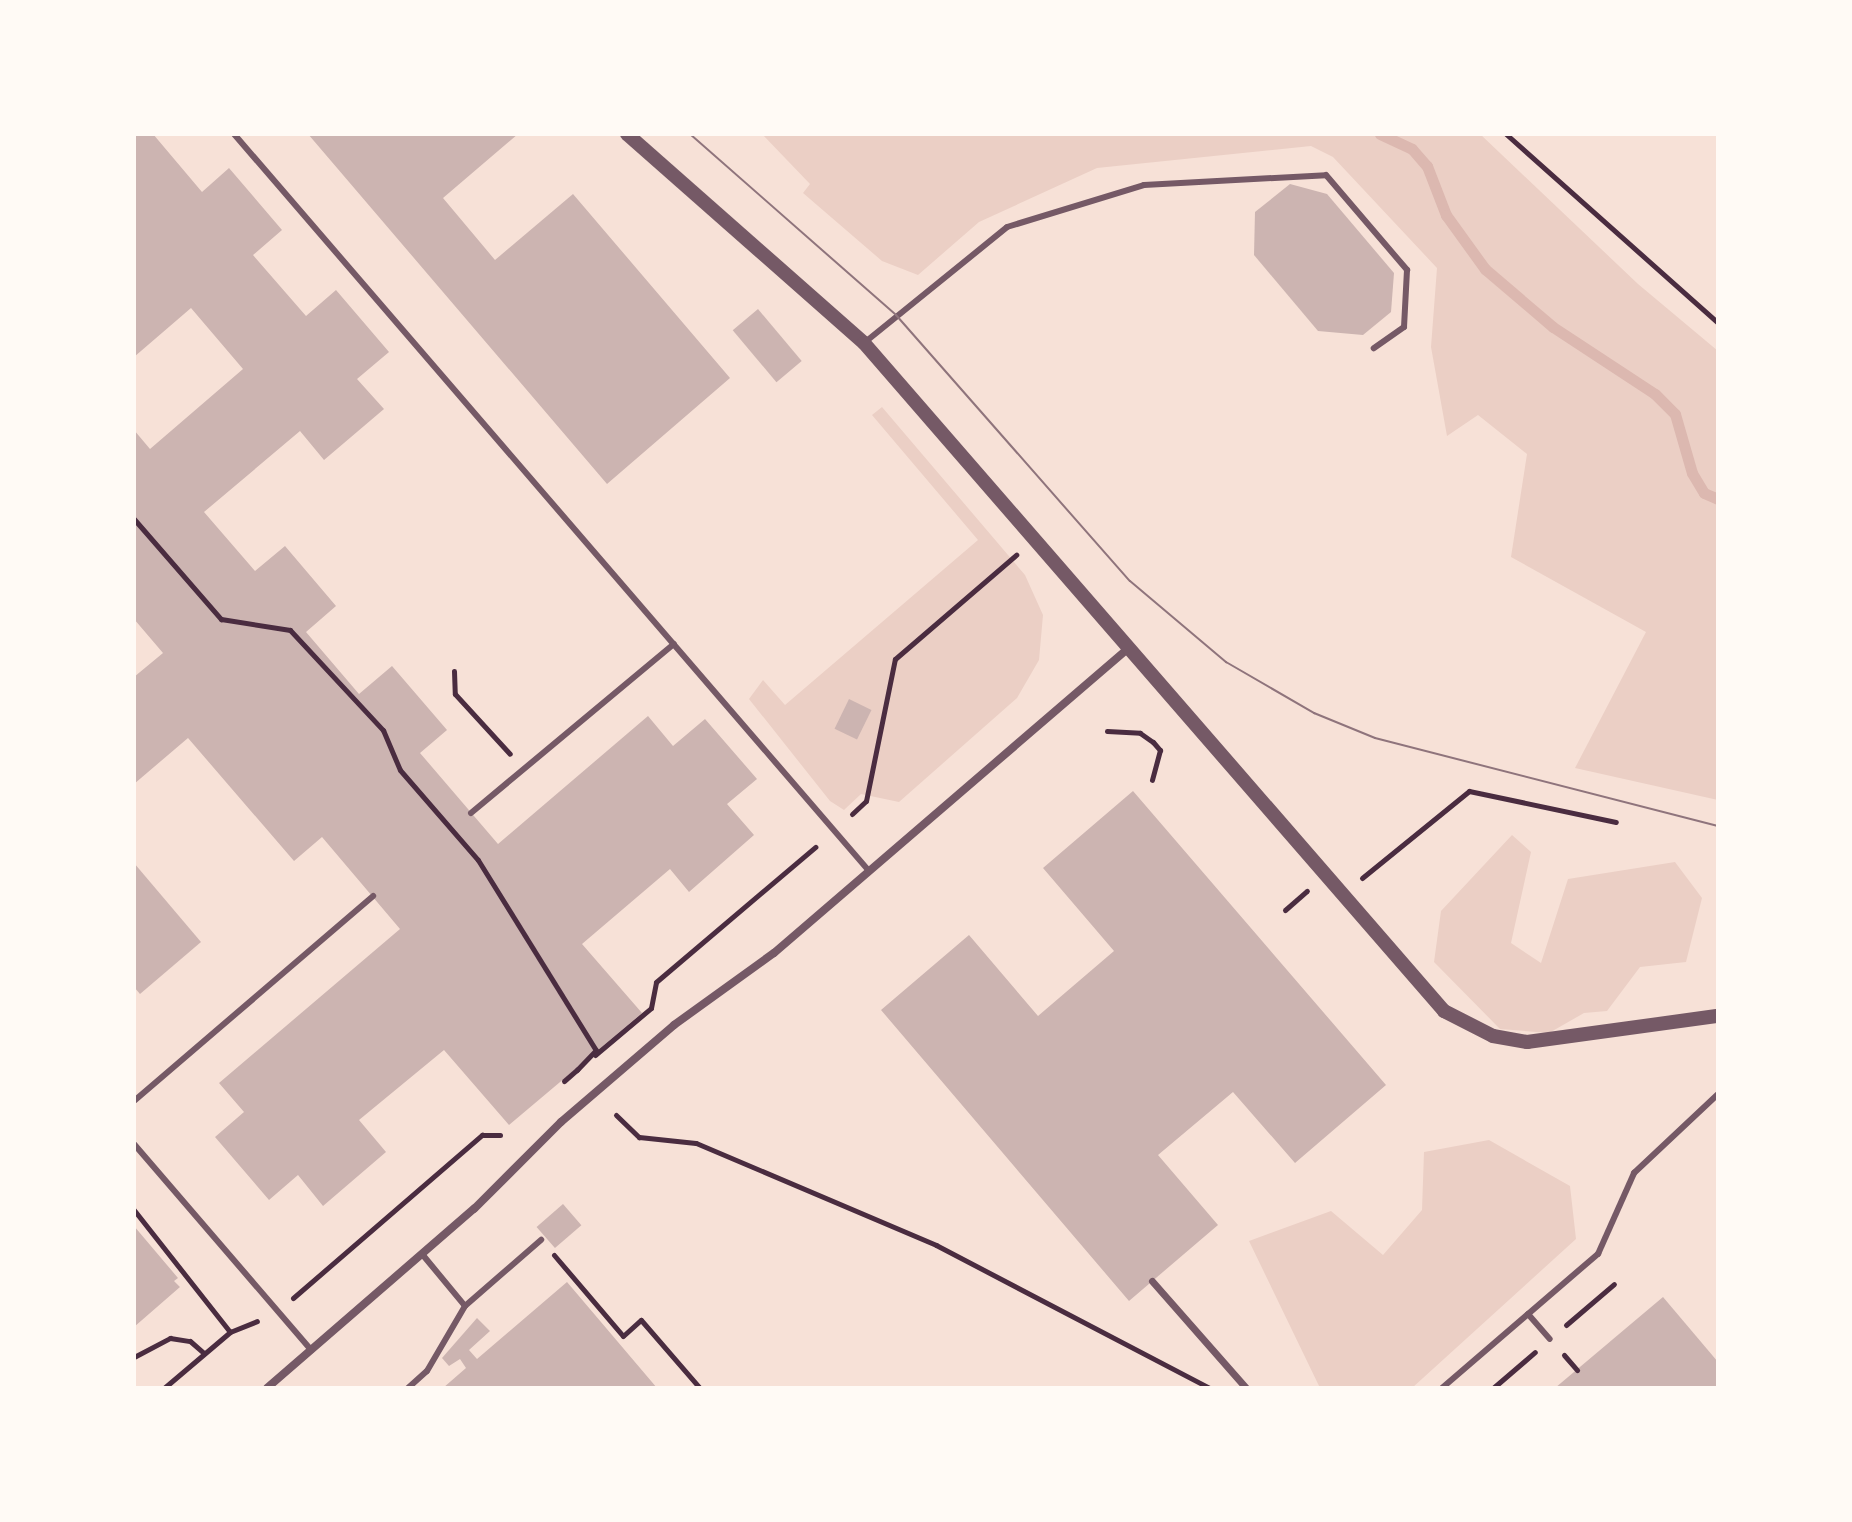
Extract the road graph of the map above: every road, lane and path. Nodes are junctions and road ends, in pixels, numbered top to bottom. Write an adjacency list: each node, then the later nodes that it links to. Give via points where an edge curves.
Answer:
1 (234, 134): 9 (lane)
2 (627, 134): 5 (street)
3 (1506, 134): 4 (path)
4 (1718, 323)
5 (864, 343): 6 (lane, via 1007,227 1144,185 1326,175 1407,270 1404,327); 8 (street)
6 (1374, 348)
7 (134, 519): 23 (path, via 221,619 290,630 383,730 400,770 478,860 596,1050)
8 (1035, 539): 10 (street); 16 (path, via 895,659 866,801)
9 (674, 644): 13 (lane); 19 (lane)
10 (1128, 648): 19 (street); 20 (street)
11 (454, 671): 13 (path, via 455,694)
12 (1107, 731): 14 (path, via 1140,733 1153,742 1160,750)
13 (524, 769): 15 (lane)
14 (1152, 780)
15 (471, 813)
16 (852, 814)
17 (1616, 822): 20 (path, via 1469,791)
18 (815, 847): 23 (path, via 656,982 651,1008)
19 (869, 871): 32 (street, via 561,1122)
20 (1343, 894): 22 (street, via 1444,1011 1493,1036 1527,1042)
21 (373, 896): 26 (lane)
22 (1718, 1016)
23 (577, 1070): 24 (path)
24 (564, 1081)
25 (1718, 1094): 38 (lane, via 1634,1173 1598,1254)
26 (134, 1101)
27 (616, 1115): 50 (path, via 639,1137 696,1143 936,1245)
28 (500, 1135): 35 (path, via 482,1135)
29 (134, 1144): 42 (lane)
30 (134, 1210): 40 (path)
31 (541, 1240): 36 (lane); 49 (path, via 623,1336 641,1320)
32 (422, 1254): 36 (lane); 42 (street)
33 (1152, 1281): 51 (street)
34 (1614, 1284): 37 (path)
35 (293, 1298)
36 (465, 1306): 48 (lane, via 427,1371)
37 (1581, 1312)
38 (1528, 1314): 41 (lane); 52 (lane)
39 (258, 1321): 40 (path)
40 (230, 1332): 43 (path)
41 (1550, 1339)
42 (311, 1350): 47 (street)
43 (204, 1353): 44 (path, via 190,1341 170,1338); 46 (path)
44 (134, 1357)
45 (1522, 1363): 53 (path)
46 (164, 1388)
47 (267, 1388)
48 (408, 1388)
49 (700, 1388)
50 (1210, 1388)
51 (1246, 1388)
52 (1442, 1388)
53 (1493, 1388)

